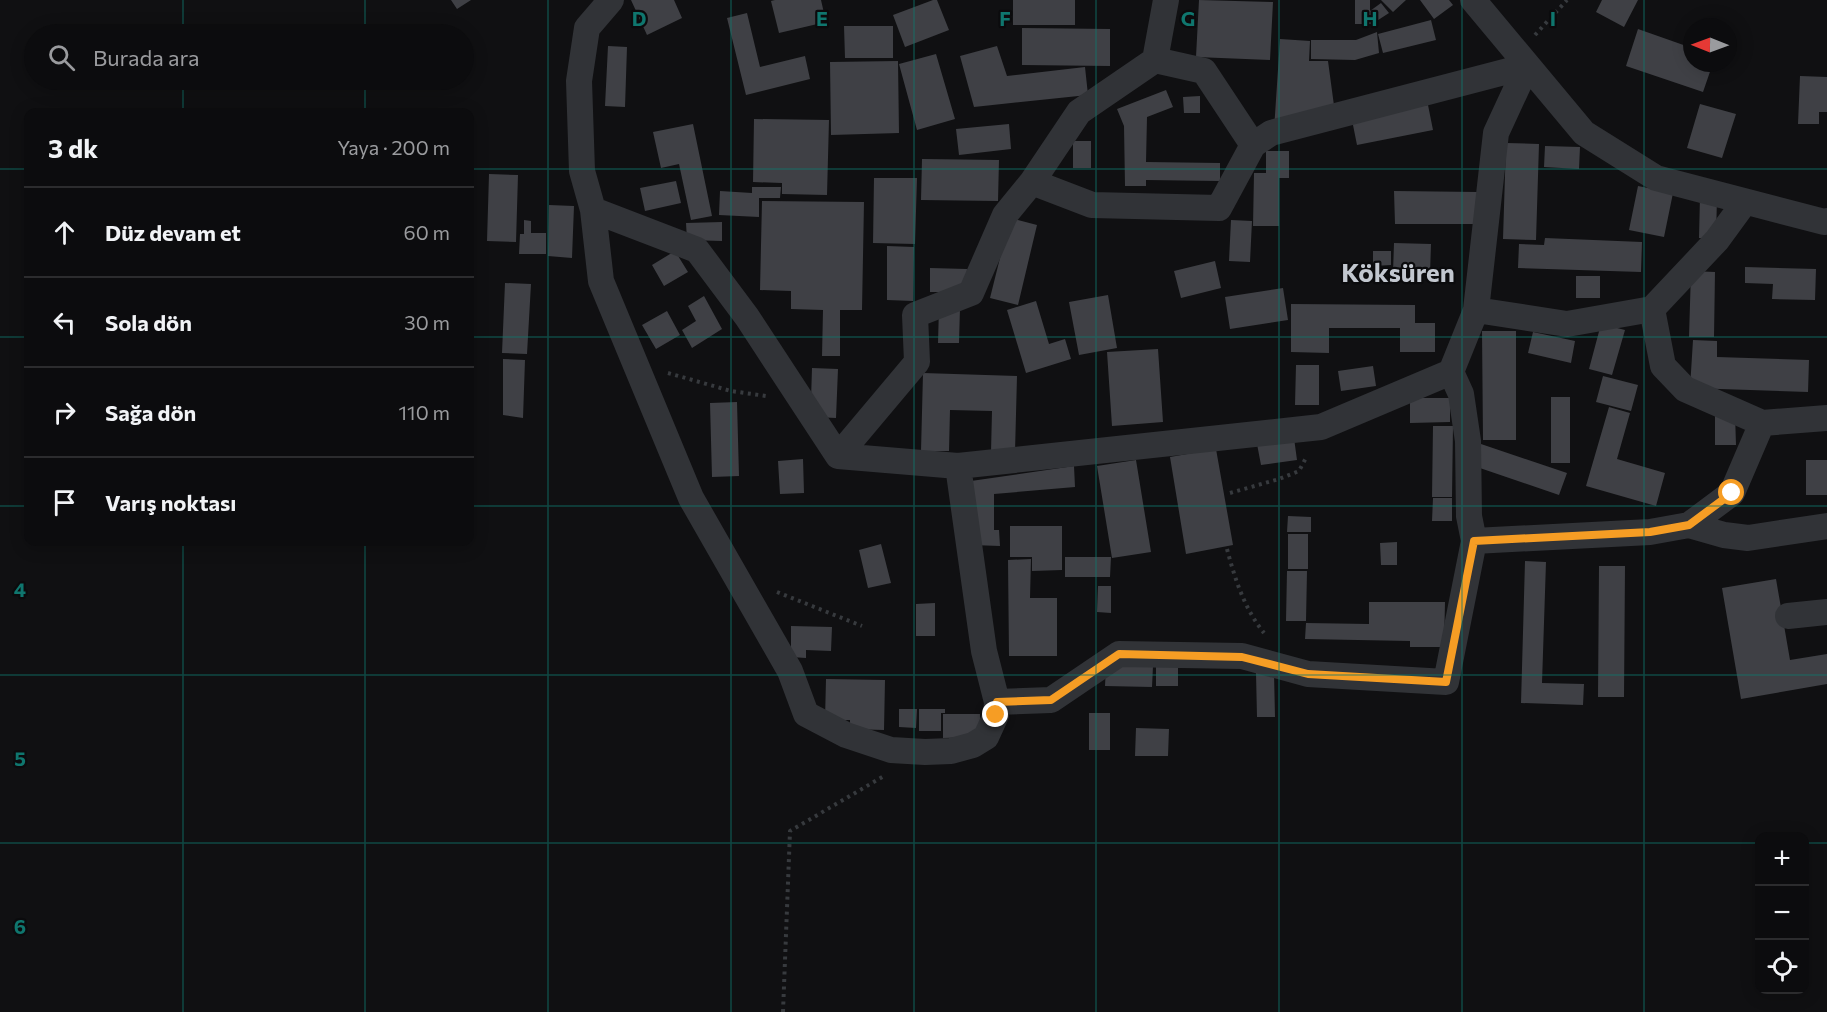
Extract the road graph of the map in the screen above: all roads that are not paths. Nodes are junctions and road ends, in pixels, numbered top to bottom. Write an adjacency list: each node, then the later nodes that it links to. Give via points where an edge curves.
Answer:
1 (611, 0): 9 (street, via 587,28 579,81 582,171)
2 (1166, 0): 5 (street)
3 (1473, 0): 4 (street)
4 (1523, 59): 6 (street, via 1271,133); 8 (street, via 1584,133 1656,178); 12 (street, via 1496,133)
5 (1155, 60): 6 (street, via 1204,71); 7 (street, via 1079,112)
6 (1253, 145): 7 (street, via 1219,208 1092,205)
7 (1032, 182): 16 (street, via 1005,215 971,292 915,315 917,362)
8 (1744, 203): 10 (street); 11 (street, via 1717,240)
9 (593, 210): 16 (street, via 697,250 747,317); 23 (street, via 601,281 691,498 790,671 806,714 846,735 891,750 951,751 986,737)
10 (1827, 221)
11 (1652, 309): 12 (street, via 1567,324); 15 (street, via 1663,366 1685,389)
12 (1476, 310): 13 (street)
13 (1451, 372): 17 (street, via 1321,427); 20 (street, via 1461,394 1468,441 1469,516)
14 (1827, 418): 15 (street)
15 (1762, 423): 18 (street, via 1732,493)
16 (838, 456): 17 (street)
17 (958, 466): 23 (street, via 984,651)
18 (1689, 525): 19 (street, via 1748,538); 20 (street, via 1650,532)
19 (1827, 526)
20 (1474, 541): 23 (street, via 1446,682 1308,674 1242,657 1119,654 1051,700)
21 (1827, 612): 22 (street)
22 (1788, 616)
23 (997, 702)

